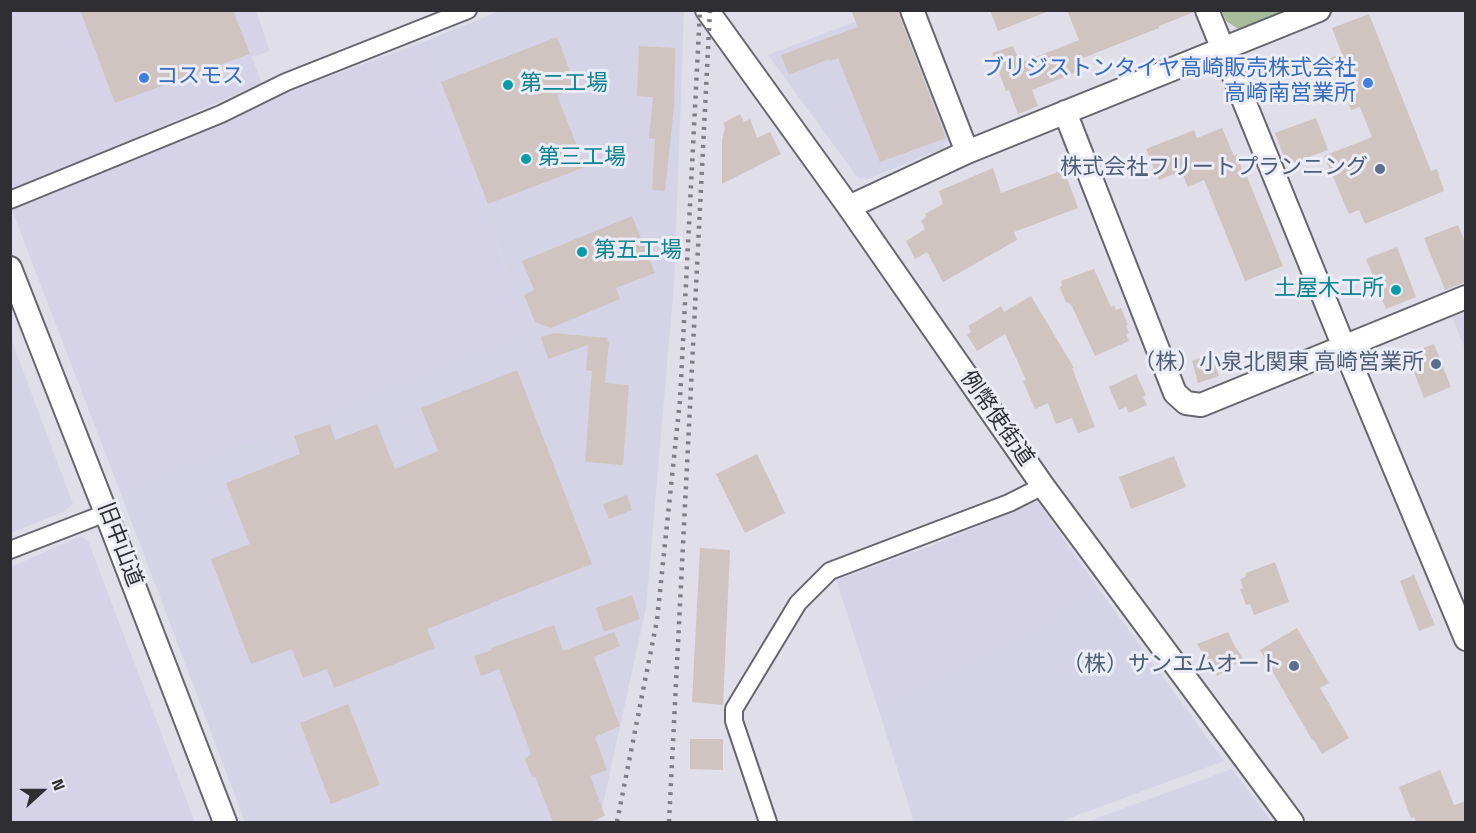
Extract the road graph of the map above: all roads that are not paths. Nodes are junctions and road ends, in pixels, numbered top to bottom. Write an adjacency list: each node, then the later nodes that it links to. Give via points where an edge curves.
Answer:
1 (468, 10): 9 (street, via 286,82 221,114)
2 (707, 10): 10 (street, 例幣使街道)
3 (912, 10): 8 (street)
4 (1207, 10): 6 (street)
5 (1319, 10): 6 (street)
6 (1223, 49): 7 (street); 13 (street)
7 (1065, 112): 8 (street); 13 (street, via 1175,393 1186,404 1201,405)
8 (967, 152): 10 (street)
9 (10, 200)
10 (849, 207): 14 (street, 例幣使街道)
11 (10, 268): 15 (street, 旧中山道)
12 (1466, 297): 13 (street)
13 (1344, 347): 17 (street)
14 (1043, 486): 19 (street, via 1009,503 830,571 798,603 734,709 734,722); 20 (street, 例幣使街道)
15 (106, 513): 16 (street); 18 (street, 旧中山道)
16 (10, 550)
17 (1466, 639)
18 (225, 822)
19 (768, 822)
20 (1292, 822)

